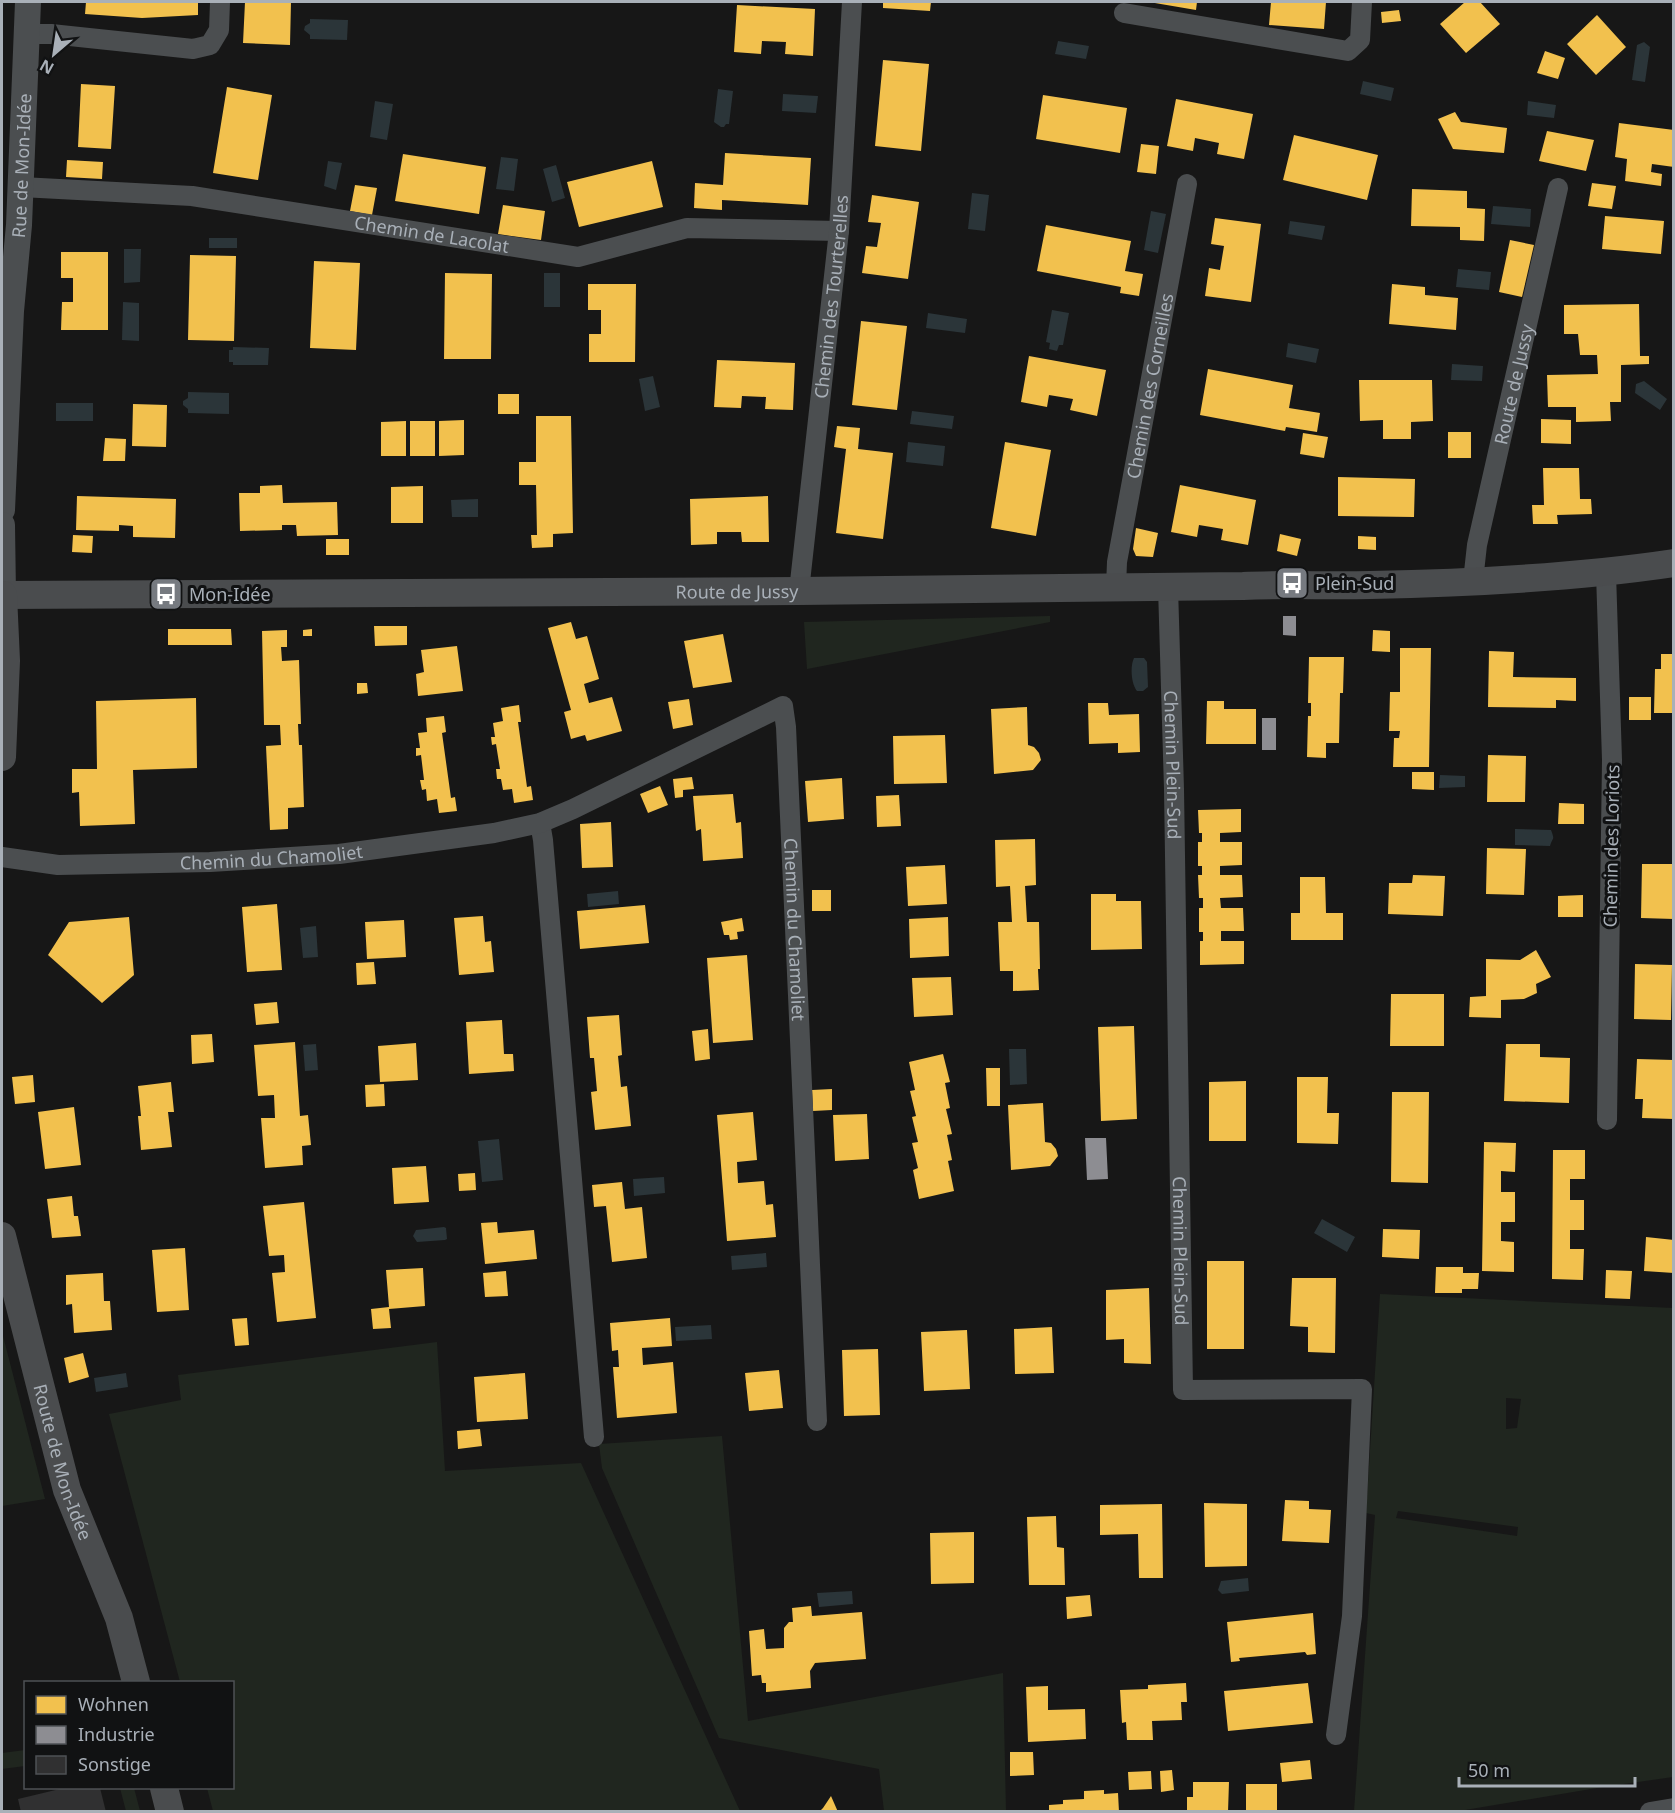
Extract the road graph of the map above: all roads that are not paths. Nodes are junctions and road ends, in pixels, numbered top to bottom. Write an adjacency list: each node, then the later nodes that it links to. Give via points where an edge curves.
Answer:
1 (28, 2): 6 (street, Rue de Mon-Idée)
2 (220, 2): 6 (street, via 219,30 210,45 193,49)
3 (852, 2): 10 (street, Chemin des Tourterelles)
4 (1362, 2): 5 (street, via 1360,40 1348,51)
5 (1124, 13)
6 (27, 34): 8 (street, Rue de Mon-Idée)
7 (1187, 184): 17 (street, Chemin des Corneilles, via 1117,562)
8 (21, 187): 10 (street, Chemin de Lacolat, via 192,196 578,257 687,228); 11 (street, Rue de Mon-Idée)
9 (1558, 188): 15 (street, Route de Jussy, via 1477,545)
10 (839, 231): 18 (street, Chemin des Tourterelles)
11 (2, 510)
12 (2, 525): 19 (street)
13 (1674, 563): 14 (main road, Route de Jussy)
14 (1606, 573): 15 (main road, Route de Jussy); 23 (street, Chemin des Loriots, via 1612,760)
15 (1473, 581): 16 (main road, Route de Jussy)
16 (1168, 586): 17 (main road, Route de Jussy); 28 (street, Chemin Plein-Sud, via 1183,1390 1362,1389 1352,1616)
17 (1116, 587): 18 (main road, Route de Jussy)
18 (799, 591): 19 (main road, Route de Jussy)
19 (2, 595): 20 (main road, via 6,661)
20 (2, 757)
21 (540, 823): 22 (street, Chemin du Chamoliet, via 339,854 58,865); 25 (street, Chemin du Chamoliet, via 783,706); 26 (street)
22 (2, 857)
23 (1607, 1120)
24 (2, 1236): 27 (main road, Route de Mon-Idée, via 67,1490 119,1618)
25 (817, 1421)
26 (594, 1437)
27 (135, 1681)
28 (1336, 1736)
29 (164, 1789): 31 (main road)
30 (1674, 1808): 32 (street)
31 (170, 1812)
32 (1650, 1812)

